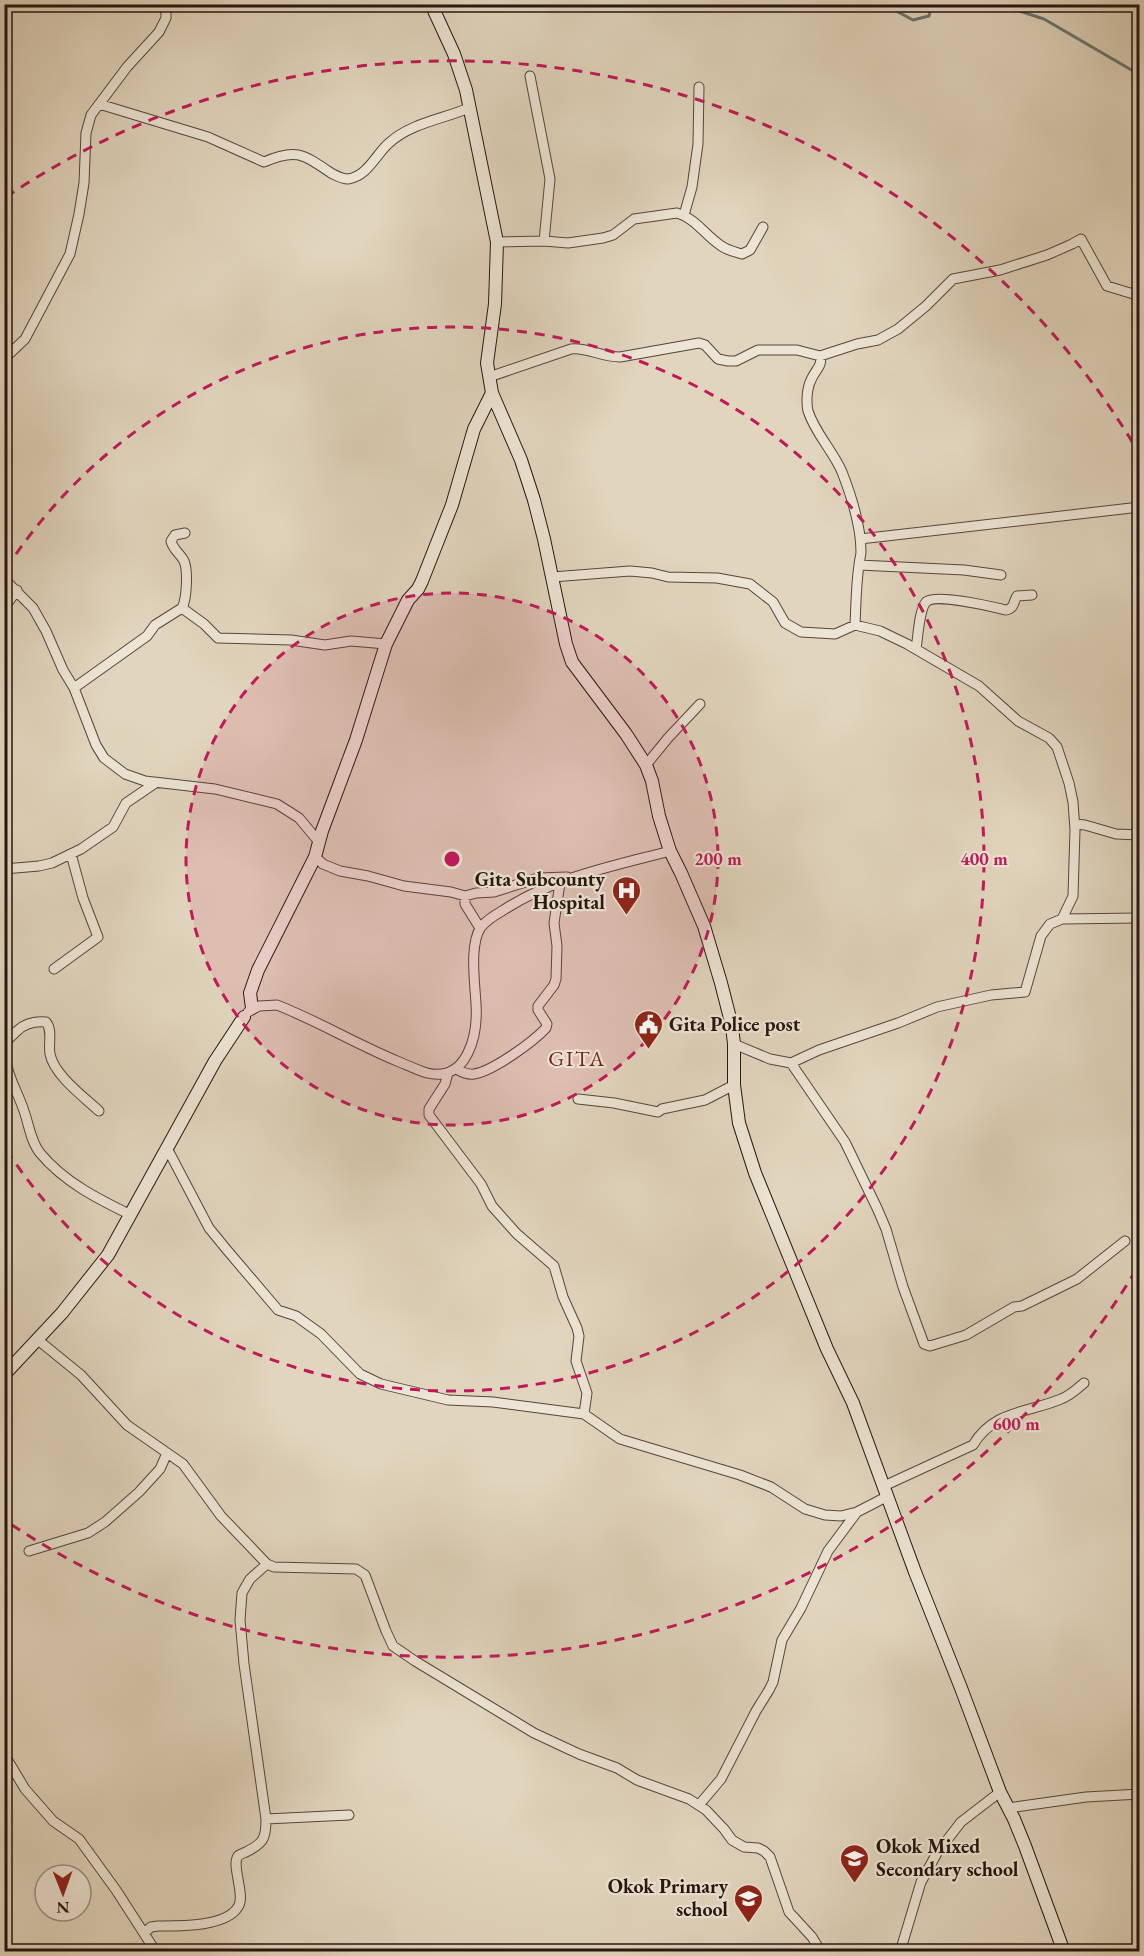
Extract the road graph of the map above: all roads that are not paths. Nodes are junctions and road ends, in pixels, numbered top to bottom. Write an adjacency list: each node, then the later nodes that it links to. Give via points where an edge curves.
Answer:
1 (160, 4): 5 (street, via 166,18 159,32)
2 (431, 4): 6 (street, via 454,54)
3 (530, 76): 9 (street, via 550,179)
4 (699, 87): 7 (street, via 698,144)
5 (99, 104): 6 (street, via 208,137 264,162 291,153 300,155 346,179 359,175 388,143 405,131); 13 (street, via 88,123 84,183 70,254 26,339)
6 (470, 108): 10 (street)
7 (684, 215): 8 (street, via 721,247 742,254 750,250); 9 (street, via 634,219 603,238 568,243)
8 (763, 226)
9 (544, 241): 10 (street)
10 (497, 242): 14 (street)
11 (1140, 296): 12 (street, via 1107,286 1081,239 1000,270 953,279 898,329 878,340)
12 (820, 356): 14 (street, via 797,350 758,350 728,361 718,359 699,343 620,357 606,357 580,348); 18 (street, via 820,366 810,380 808,410 842,472)
13 (4, 359)
14 (489, 377): 15 (street)
15 (492, 393): 21 (street, via 521,460); 28 (street, via 474,429 452,505 422,581)
16 (1140, 507): 18 (street)
17 (185, 532): 26 (street, via 171,541 185,563 186,596)
18 (860, 539): 19 (street)
19 (859, 565): 20 (street, via 964,570); 27 (street)
20 (1001, 576)
21 (552, 577): 27 (street, via 630,571 717,578 750,584 773,602 785,623 801,632 836,634); 32 (street, via 572,662)
22 (4, 579): 23 (street)
23 (17, 590): 25 (street); 30 (street, via 33,608)
24 (1032, 595): 29 (street, via 1017,596 1014,606 1006,610 932,599 922,612)
25 (4, 608)
26 (182, 608): 28 (street, via 218,638 325,645 351,641); 30 (street)
27 (855, 625): 29 (street, via 895,637)
28 (386, 644): 36 (street)
29 (916, 649): 34 (street, via 979,686 1018,721 1049,738 1057,747 1069,783)
30 (74, 688): 33 (street, via 104,758 125,774)
31 (700, 704): 32 (street)
32 (646, 765): 37 (street)
33 (154, 784): 36 (street, via 215,789 277,804 299,818); 38 (street, via 126,803 113,827)
34 (1075, 824): 35 (street, via 1116,834); 45 (street, via 1073,896)
35 (1140, 835)
36 (319, 842): 39 (street)
37 (670, 851): 41 (street); 49 (street, via 704,926)
38 (71, 854): 40 (street, via 39,866); 47 (street, via 98,937)
39 (315, 857): 43 (street, via 340,871); 48 (street, via 258,970)
40 (4, 869)
41 (576, 878): 42 (street); 43 (street, via 538,878 494,892)
42 (560, 883): 46 (street, via 525,897); 51 (street, via 554,923 556,979 538,1006 546,1028 522,1049 489,1068 475,1074)
43 (465, 896): 46 (street, via 465,904)
44 (1140, 918): 45 (street)
45 (1062, 919): 50 (street, via 1050,924 1041,936 1025,992 937,1007)
46 (480, 928): 51 (street, via 474,964 476,1026 468,1054)
47 (54, 969)
48 (248, 1012): 51 (street, via 277,1005 428,1073); 55 (street, via 215,1061)
49 (734, 1044): 50 (street); 52 (street)
50 (791, 1063): 57 (street, via 845,1142 877,1208 924,1344 930,1346 966,1335 1014,1307 1077,1279)
51 (452, 1071): 61 (street, via 429,1115 481,1184 492,1206 554,1266 579,1336 576,1361 587,1394)
52 (734, 1085): 53 (street, via 705,1100 658,1112); 63 (street, via 739,1123 755,1173 853,1403)
53 (578, 1099)
54 (99, 1111): 56 (street, via 57,1070 49,1052 48,1023 22,1026 8,1040 7,1072 38,1151 78,1186)
55 (167, 1148): 56 (street); 61 (street, via 209,1228 278,1310 296,1316 321,1334 360,1374 381,1384 448,1400)
56 (131, 1215): 58 (street, via 108,1255)
57 (1125, 1241)
58 (38, 1340): 59 (street); 62 (street, via 81,1375 127,1425)
59 (4, 1375)
60 (1084, 1383): 63 (street, via 1062,1399 999,1419 973,1445)
61 (584, 1414): 64 (street, via 620,1439 740,1474 771,1487 805,1509 841,1516)
62 (168, 1453): 65 (street, via 140,1492 105,1522 88,1533); 66 (street, via 183,1464 221,1516)
63 (886, 1491): 64 (street); 68 (street)
64 (857, 1512): 70 (street, via 828,1551 782,1640 769,1690 721,1779)
65 (29, 1551)
66 (267, 1564): 70 (street, via 361,1571 393,1646 534,1733); 73 (street, via 250,1579 242,1593 240,1620)
67 (4, 1754): 74 (street, via 25,1789 53,1821 79,1839)
68 (1000, 1792): 71 (street); 77 (street, via 961,1822 937,1853 921,1882)
69 (1140, 1794): 71 (street)
70 (699, 1805): 76 (street, via 732,1840 744,1847 758,1848 770,1857 789,1912)
71 (1008, 1808): 78 (street)
72 (349, 1815): 73 (street)
73 (266, 1819): 74 (street, via 264,1838 237,1859 238,1908 205,1924 158,1926)
74 (144, 1933): 75 (street)
75 (156, 1952)
76 (821, 1952)
77 (900, 1952)
78 (1064, 1952)

